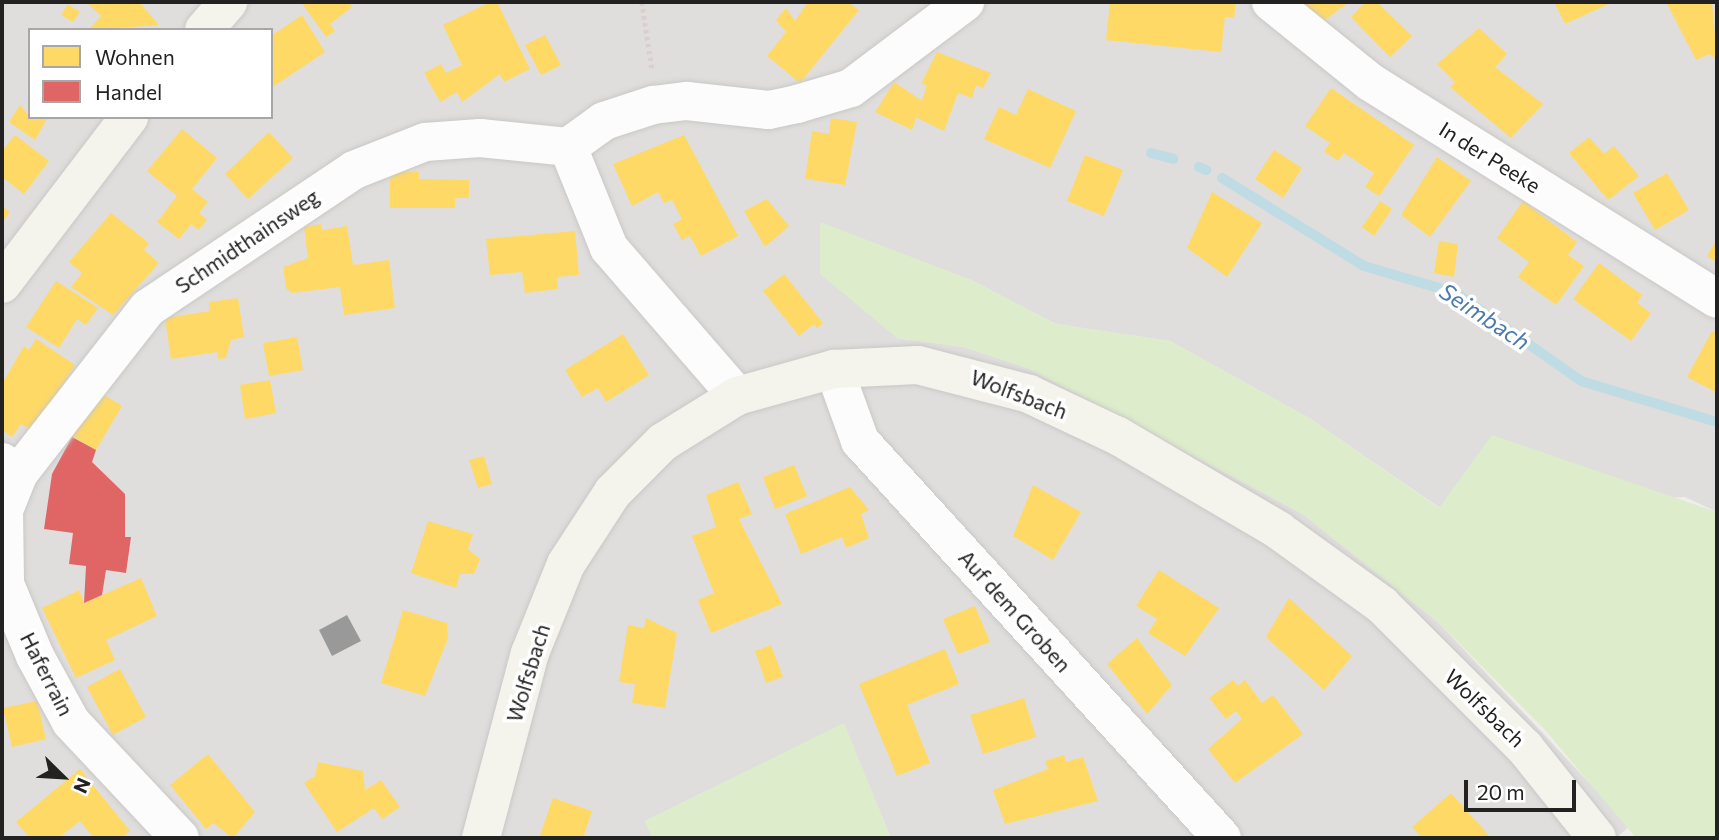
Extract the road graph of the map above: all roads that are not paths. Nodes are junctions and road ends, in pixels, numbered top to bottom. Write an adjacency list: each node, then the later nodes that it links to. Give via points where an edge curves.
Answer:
1 (228, 2): 4 (main road)
2 (965, 2): 6 (street, via 851,88 769,110 687,101 653,105 604,121)
3 (1272, 2): 8 (street, In der Peeke, via 1370,82)
4 (206, 28)
5 (127, 119): 7 (main road)
6 (568, 147): 10 (street, via 609,248); 11 (street, Schmidthainsweg, via 481,138 425,142 354,170 148,308)
7 (2, 284)
8 (1717, 299)
9 (834, 369): 10 (main road, Wolfsbach); 14 (street, Auf dem Groben, via 860,441); 15 (main road, Wolfsbach, via 918,365 982,377 1107,431 1203,483 1382,605 1525,748)
10 (737, 396): 13 (main road, Wolfsbach, via 663,442 589,524 530,653)
11 (10, 468): 12 (street, Haferrain, via 4,510 5,584 35,656 71,722)
12 (180, 838)
13 (481, 838)
14 (1222, 838)
15 (1597, 838)

